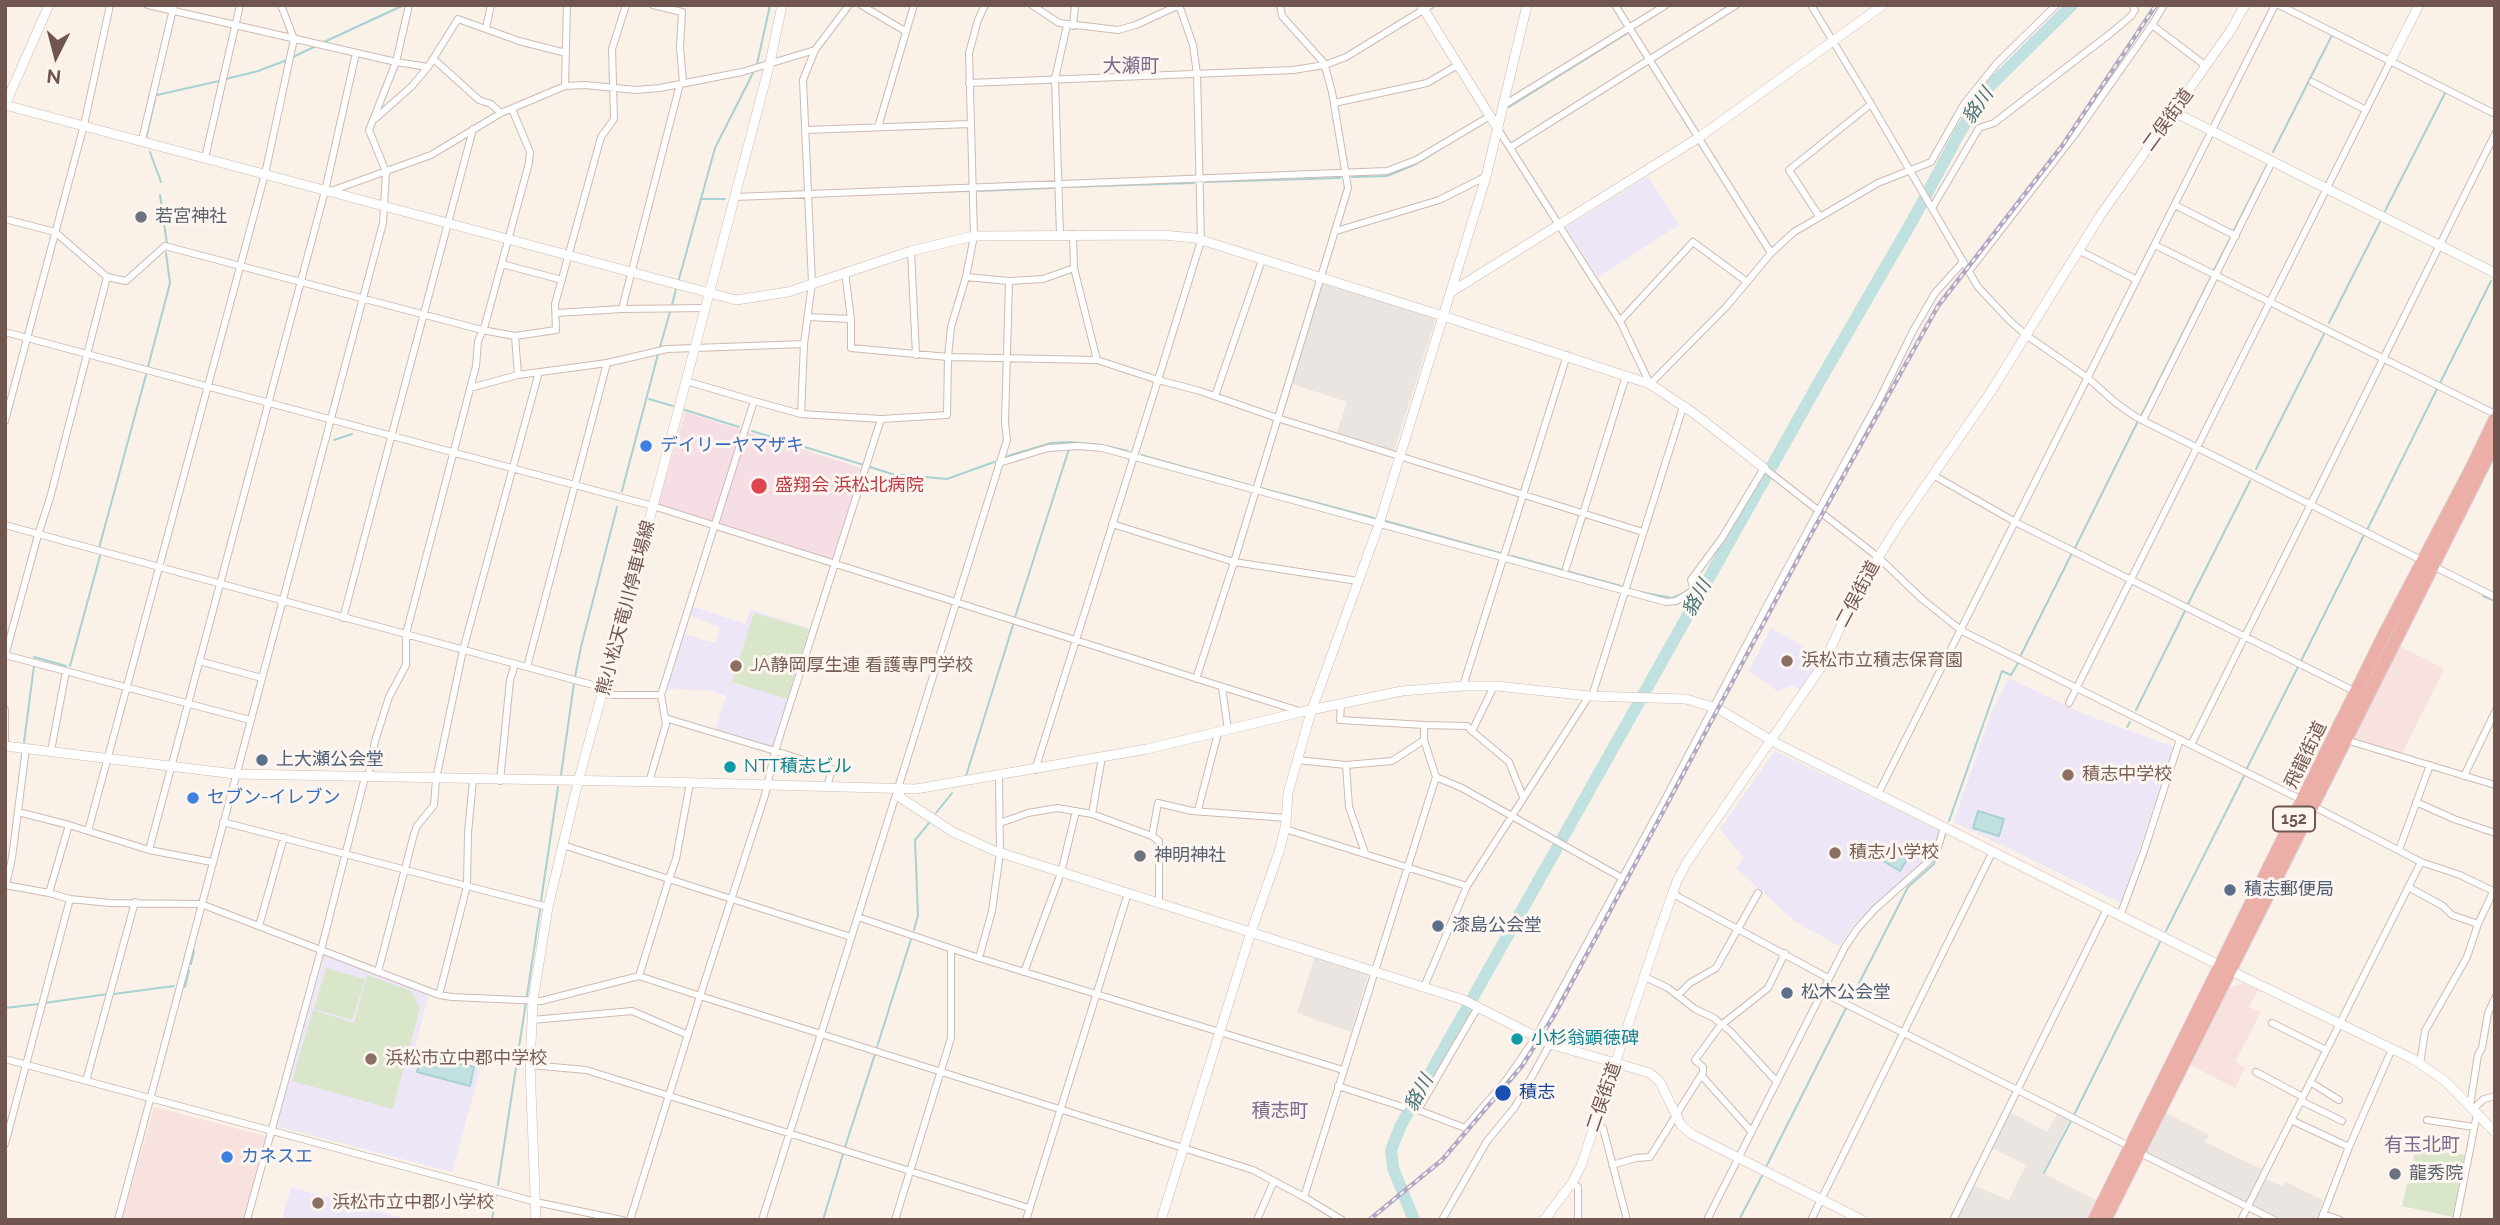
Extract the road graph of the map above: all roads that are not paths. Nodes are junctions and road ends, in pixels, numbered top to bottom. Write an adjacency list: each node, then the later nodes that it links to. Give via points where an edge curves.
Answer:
1 (49, 5): 63 (street)
2 (110, 5): 73 (street)
3 (148, 5): 33 (street)
4 (240, 5): 35 (street)
5 (281, 5): 41 (street)
6 (409, 5): 48 (street)
7 (491, 5): 38 (street)
8 (568, 5): 45 (street)
9 (626, 5): 60 (street, via 612,49)
10 (653, 5): 34 (street)
11 (782, 5): 50 (street, 熊小松天竜川停車場線)
12 (849, 5): 43 (street)
13 (861, 5): 40 (street)
14 (914, 5): 40 (street)
15 (985, 5): 58 (street, via 969,53)
16 (1032, 5): 36 (street)
17 (1075, 5): 36 (street)
18 (1179, 5): 36 (street, via 1118,30); 54 (street)
19 (1280, 5): 51 (street, via 1282,16)
20 (1527, 5): 64 (street)
21 (1615, 5): 39 (street)
22 (1666, 5): 39 (street)
23 (1736, 5): 46 (street)
24 (1811, 5): 42 (street)
25 (1883, 5): 42 (street)
26 (2056, 5): 85 (street, via 1997,63 1964,104 1931,162)
27 (2132, 5): 99 (street, via 2131,16 2111,33 1994,123 1979,128)
28 (2164, 5): 37 (street)
29 (2245, 5): 53 (street, 二俣街道)
30 (2277, 5): 47 (street); 78 (street)
31 (2418, 5): 47 (street)
32 (1425, 7): 51 (street, via 1346,57); 52 (street)
33 (173, 8): 35 (street); 81 (street)
34 (682, 9): 57 (street)
35 (235, 25): 41 (street); 83 (street)
36 (1070, 25): 55 (street)
37 (2152, 25): 53 (street); 123 (street, via 2084,123)
38 (486, 28): 45 (street); 49 (street, via 458,19)
39 (1630, 28): 46 (street); 64 (street)
40 (905, 31): 74 (street)
41 (294, 38): 44 (street); 88 (street)
42 (1834, 42): 62 (street); 80 (street)
43 (815, 50): 50 (street); 77 (street, via 803,80)
44 (356, 53): 48 (street); 94 (street)
45 (566, 53): 59 (street)
46 (1649, 60): 80 (street); 82 (street)
47 (2391, 60): 66 (street); 69 (street)
48 (396, 62): 49 (street); 71 (street)
49 (430, 63): 68 (street, via 437,62 479,100); 71 (street, via 412,86)
50 (769, 63): 57 (street); 96 (street, 熊小松天竜川停車場線)
51 (1325, 65): 54 (street, via 1293,71); 61 (street)
52 (1458, 65): 61 (street, via 1427,83); 70 (street)
53 (2206, 66): 67 (street, 二俣街道)
54 (1197, 74): 55 (street); 90 (street)
55 (1055, 79): 58 (street); 91 (street)
56 (2312, 82): 66 (street)
57 (682, 83): 60 (street, via 660,89); 124 (street)
58 (969, 83): 72 (street)
59 (565, 86): 60 (street); 65 (street)
60 (612, 88): 117 (street, via 614,120 601,137)
61 (1334, 103): 87 (street)
62 (1871, 104): 85 (street); 100 (street, via 1788,170)
63 (5, 105): 73 (street)
64 (1504, 105): 76 (street)
65 (512, 109): 68 (street); 110 (street, via 530,152)
66 (2364, 109): 93 (street)
67 (2174, 112): 78 (street); 114 (street, 二俣街道)
68 (501, 113): 75 (street)
69 (2495, 114)
70 (1490, 116): 76 (street); 87 (street, via 1387,171)
71 (373, 120): 86 (street, via 369,130)
72 (971, 124): 74 (street); 92 (street)
73 (84, 125): 81 (street); 105 (street)
74 (878, 127): 77 (street)
75 (473, 129): 86 (street, via 431,155); 102 (street)
76 (1498, 129): 82 (street); 89 (street)
77 (806, 130): 95 (street)
78 (2211, 132): 84 (street); 97 (street)
79 (2495, 134): 113 (street)
80 (1698, 138): 103 (street); 116 (street)
81 (142, 140): 83 (street)
82 (1511, 147): 103 (street)
83 (205, 158): 88 (street)
84 (2272, 162): 93 (street); 108 (street)
85 (1910, 170): 99 (street); 100 (street)
86 (386, 172): 94 (street); 98 (street)
87 (1345, 173): 90 (street); 104 (street, via 1348,188)
88 (265, 174): 94 (street); 121 (street)
89 (1486, 177): 104 (street, via 1439,200); 137 (street)
90 (1200, 179): 91 (street); 111 (street)
91 (1058, 184): 92 (street); 106 (street)
92 (974, 188): 95 (street); 109 (street)
93 (2326, 188): 113 (street); 140 (street)
94 (326, 191): 98 (street); 134 (street)
95 (808, 193): 96 (street); 136 (street)
96 (735, 197): 138 (street, 熊小松天竜川停車場線)
97 (2175, 205): 108 (street); 112 (street)
98 (384, 206): 102 (street); 139 (street)
99 (1932, 208): 119 (street)
100 (1819, 216): 116 (street)
101 (5, 219): 105 (street)
102 (448, 223): 110 (street); 144 (street)
103 (1560, 226): 137 (street); 148 (street)
104 (1336, 230): 130 (street)
105 (55, 232): 128 (street); 153 (street)
106 (1060, 234): 107 (street); 109 (street)
107 (1073, 234): 111 (street); 122 (street)
108 (2233, 234): 127 (street)
109 (974, 236): 115 (street); 129 (street)
110 (510, 239): 117 (street); 120 (street)
111 (1202, 240): 118 (street); 168 (street)
112 (2155, 244): 127 (street); 132 (street)
113 (2440, 246): 126 (street); 160 (street)
114 (2078, 250): 132 (street); 152 (street, 二俣街道)
115 (911, 251): 125 (street); 157 (street)
116 (1771, 253): 135 (street)
117 (569, 256): 124 (street); 131 (street)
118 (1262, 260): 130 (street); 173 (street)
119 (1963, 262): 123 (street); 199 (street, via 1935,293 1913,331)
120 (502, 264): 131 (street); 149 (street)
121 (241, 266): 128 (street, via 165,246 126,281); 134 (street); 171 (street)
122 (1074, 268): 133 (street, via 1043,279); 162 (street)
123 (1969, 271): 152 (street, via 1985,297)
124 (631, 272): 138 (street); 142 (street)
125 (845, 272): 136 (street); 147 (street)
126 (2495, 274)
127 (2216, 275): 140 (street); 181 (street)
128 (107, 277): 156 (street)
129 (966, 277): 133 (street); 159 (street, via 951,327)
130 (1321, 277): 145 (street); 179 (street)
131 (562, 280): 143 (street)
132 (2137, 280): 167 (street)
133 (1009, 281): 161 (street)
134 (301, 282): 139 (street); 175 (street)
135 (1747, 282): 148 (street, via 1693,242); 170 (street)
136 (812, 283): 138 (street, via 788,292 736,300); 146 (street)
137 (1451, 292): 145 (street)
138 (709, 293): 141 (street, 熊小松天竜川停車場線)
139 (362, 299): 144 (street); 182 (street)
140 (2270, 301): 160 (street); 186 (street)
141 (705, 308): 142 (street); 155 (street, 熊小松天竜川停車場線)
142 (622, 309): 143 (street)
143 (556, 313): 151 (street, via 556,330)
144 (423, 316): 149 (street); 184 (street)
145 (1443, 316): 158 (street); 188 (street)
146 (808, 317): 147 (street); 154 (street)
147 (851, 319): 157 (street, via 851,348)
148 (1620, 321): 170 (street)
149 (482, 330): 151 (street); 172 (street)
150 (5, 332): 153 (street)
151 (515, 335): 165 (street)
152 (2026, 335): 167 (street); 193 (street, 二俣街道)
153 (28, 338): 156 (street); 183 (street)
154 (804, 344): 155 (street); 177 (street)
155 (695, 348): 163 (street, via 667,349); 169 (street, 熊小松天竜川停車場線)
156 (88, 354): 171 (street); 207 (street)
157 (916, 355): 159 (street)
158 (1567, 355): 166 (street); 196 (street)
159 (948, 357): 161 (street); 180 (street, via 947,415)
160 (2383, 358): 178 (street); 197 (street)
161 (1007, 359): 162 (street); 190 (street, via 1007,440)
162 (1097, 360): 168 (street)
163 (607, 363): 164 (street); 194 (street)
164 (539, 372): 165 (street); 191 (street)
165 (518, 375): 172 (street)
166 (1626, 376): 170 (street); 200 (street)
167 (2088, 378): 181 (street); 201 (street)
168 (1158, 380): 173 (street); 189 (street)
169 (686, 382): 174 (street); 198 (street, 熊小松天竜川停車場線)
170 (1650, 384): 176 (street)
171 (208, 386): 175 (street); 214 (street)
172 (470, 388): 187 (street)
173 (1215, 396): 179 (street)
174 (754, 401): 177 (street); 205 (street)
175 (268, 402): 182 (street); 217 (street)
176 (1683, 407): 192 (street); 206 (street)
177 (801, 414): 180 (street)
178 (2495, 416): 211 (highway, 飛龍街道 / 152)
179 (1277, 418): 188 (street); 195 (street)
180 (881, 419): 212 (street)
181 (2140, 419): 186 (street)
182 (330, 420): 184 (street); 220 (street)
183 (5, 421)
184 (391, 436): 187 (street); 222 (street)
185 (2495, 442): 211 (highway, 飛龍街道 / 152)
186 (2196, 447): 197 (street); 215 (street)
187 (453, 452): 191 (street); 224 (street)
188 (1399, 456): 196 (street); 203 (street)
189 (1133, 457): 190 (street, via 1078,446 1048,448); 195 (street); 202 (street)
190 (999, 463): 221 (street)
191 (513, 468): 194 (street); 227 (street)
192 (1764, 468): 199 (street); 218 (street, via 1691,580 1692,587 1675,601 1666,602)
193 (1933, 475): 201 (street); 208 (street, 二俣街道)
194 (575, 485): 198 (street); 231 (street)
195 (1255, 490): 203 (street); 210 (street)
196 (1523, 495): 200 (street); 209 (street)
197 (2312, 504): 211 (street); 225 (street)
198 (653, 506): 205 (street); 240 (street, 熊小松天竜川停車場線)
199 (1820, 510): 208 (street); 247 (street)
200 (1583, 513): 206 (street); 213 (street)
201 (2017, 523): 215 (street); 223 (street)
202 (1112, 524): 210 (street); 226 (street)
203 (1379, 524): 209 (street); 216 (street)
204 (5, 525): 207 (street)
205 (714, 526): 212 (street); 242 (street)
206 (1643, 532): 218 (street)
207 (38, 536): 214 (street); 228 (street)
208 (1878, 557): 223 (street); 260 (street, 二俣街道, via 1824,663)
209 (1503, 558): 218 (street); 235 (street)
210 (1234, 562): 216 (street); 234 (street)
211 (2428, 563): 219 (street); 241 (highway, 飛龍街道 / 152); 259 (highway, 飛龍街道 / 152)
212 (834, 564): 221 (street); 265 (street)
213 (1566, 568)
214 (159, 569): 217 (street); 237 (street)
215 (2130, 579): 225 (street); 239 (street)
216 (1358, 581): 249 (street)
217 (220, 584): 220 (street); 229 (street)
218 (1625, 591): 243 (street)
219 (2495, 597)
220 (283, 601): 222 (street); 233 (street)
221 (955, 603): 226 (street); 287 (street)
222 (343, 618): 224 (street)
223 (1962, 631): 239 (street); 288 (street)
224 (406, 634): 227 (street); 277 (street, via 407,665 388,698)
225 (2246, 636): 241 (street); 261 (street)
226 (1077, 641): 234 (street); 272 (street)
227 (463, 650): 230 (street); 278 (street)
228 (5, 655): 232 (street)
229 (199, 661): 233 (street); 244 (street)
230 (515, 663): 231 (street); 280 (street)
231 (527, 667): 240 (street)
232 (66, 671): 237 (street); 264 (street)
233 (262, 678): 252 (street)
234 (1196, 679): 238 (street)
235 (1463, 686): 236 (street); 246 (street, via 1402,691)
236 (1494, 686): 243 (street); 255 (street)
237 (127, 687): 244 (street); 267 (street)
238 (1222, 687): 249 (street); 254 (street)
239 (2077, 689): 245 (street); 257 (street)
240 (604, 690): 242 (street, via 609,695); 281 (street, 熊小松天竜川停車場線)
241 (2356, 692): 291 (highway, 飛龍街道 / 152)
242 (661, 695): 251 (street)
243 (1590, 696): 247 (street, via 1686,699); 289 (street)
244 (188, 703): 252 (street); 271 (street)
245 (2069, 703)
246 (1340, 704): 249 (street); 253 (street, via 1339,720)
247 (1713, 707): 260 (street); 319 (street)
248 (5, 710): 262 (street)
249 (1306, 712): 254 (street); 268 (street)
250 (2495, 712): 276 (street)
251 (665, 718): 265 (street); 282 (street)
252 (250, 720): 273 (street)
253 (1424, 725): 255 (street, via 1467,726); 258 (street)
254 (1228, 730): 256 (street)
255 (1472, 731): 289 (street, via 1509,762)
256 (1218, 733): 266 (street); 292 (street)
257 (2180, 739): 261 (street); 337 (street)
258 (1424, 740): 269 (street, via 1392,761); 275 (street)
259 (2345, 740): 270 (street); 291 (highway, 飛龍街道 / 152)
260 (1772, 741): 288 (street); 329 (street, 二俣街道, via 1687,862)
261 (2191, 744): 291 (street)
262 (5, 746): 263 (street)
263 (26, 748): 264 (street); 294 (street)
264 (51, 751): 267 (street)
265 (775, 751): 284 (street); 286 (street, via 832,769)
266 (1102, 757): 272 (street); 295 (street)
267 (109, 759): 271 (street); 303 (street)
268 (1297, 760): 269 (street); 297 (street, via 1287,793)
269 (1346, 765): 312 (street, via 1349,807)
270 (2430, 765): 276 (street); 290 (street)
271 (171, 767): 273 (street); 308 (street)
272 (1035, 770): 274 (street)
273 (235, 775): 277 (street); 298 (street)
274 (999, 776): 287 (street); 299 (street)
275 (1436, 776): 296 (street); 316 (street)
276 (2463, 776): 285 (street)
277 (366, 777): 278 (street); 313 (street)
278 (436, 779): 279 (street); 317 (street, via 434,805 417,825)
279 (473, 780): 280 (street); 322 (street)
280 (500, 781): 281 (street)
281 (578, 782): 282 (street); 307 (street, 熊小松天竜川停車場線)
282 (649, 782): 283 (street)
283 (690, 783): 284 (street); 320 (street)
284 (766, 785): 286 (street); 331 (street)
285 (2495, 785)
286 (827, 787): 287 (street)
287 (897, 790): 311 (street, via 901,798 953,832); 338 (street)
288 (1878, 794): 301 (street)
289 (1523, 797): 296 (street)
290 (2416, 802): 304 (street); 309 (street)
291 (2307, 803): 309 (street); 348 (highway, 飛龍街道 / 152)
292 (1198, 810): 297 (street); 305 (street, via 1158,803)
293 (1076, 811): 295 (street); 299 (street, via 1058,808); 318 (street)
294 (18, 812): 300 (street); 321 (street)
295 (1092, 814): 305 (street)
296 (1512, 816): 319 (street); 323 (street)
297 (1287, 818): 302 (street)
298 (223, 822): 306 (street); 314 (street)
299 (1000, 822): 311 (street)
300 (69, 825): 303 (street); 327 (street)
301 (1944, 827): 310 (street); 354 (street, via 1929,861 1857,929)
302 (1285, 829): 312 (street); 342 (street)
303 (88, 831): 308 (street)
304 (2495, 833)
305 (1152, 836): 333 (street, via 1159,841)
306 (284, 837): 313 (street); 340 (street)
307 (563, 845): 320 (street); 335 (street, 熊小松天竜川停車場線)
308 (149, 850): 314 (street)
309 (2399, 850): 315 (street)
310 (1993, 851): 336 (street); 370 (street)
311 (1000, 853): 318 (street); 347 (street, via 992,911)
312 (1365, 853): 316 (street)
313 (345, 854): 317 (street); 345 (street)
314 (212, 862): 334 (street)
315 (2421, 862): 324 (street); 326 (street)
316 (1407, 866): 323 (street); 349 (street)
317 (406, 870): 322 (street); 350 (street)
318 (1061, 873): 328 (street); 351 (street)
319 (1622, 878): 372 (street)
320 (669, 879): 331 (street); 352 (street)
321 (6, 885): 327 (street)
322 (467, 886): 335 (street); 357 (street)
323 (1467, 886): 355 (street)
324 (2408, 887): 339 (street, via 2452,915); 366 (street)
325 (1758, 892): 341 (street)
326 (2494, 892): 339 (street)
327 (49, 893): 330 (street)
328 (1128, 894): 333 (street); 358 (street)
329 (1673, 894): 341 (street); 353 (street, 二俣街道)
330 (70, 899): 332 (street); 379 (street)
331 (731, 899): 343 (street); 360 (street)
332 (135, 902): 334 (street); 385 (street)
333 (1159, 903): 342 (street)
334 (201, 904): 340 (street); 393 (street)
335 (548, 907): 362 (street, 熊小松天竜川停車場線)
336 (2107, 909): 337 (street); 389 (street)
337 (2120, 916): 348 (street)
338 (858, 918): 343 (street); 344 (street)
339 (2477, 924): 378 (street, via 2467,957 2425,1031)
340 (259, 926): 345 (street)
341 (1739, 928): 346 (street); 359 (street, via 1716,968)
342 (1251, 932): 349 (street); 368 (street)
343 (851, 937): 369 (street)
344 (951, 948): 347 (street); 382 (street, via 953,1029)
345 (321, 950): 350 (street); 405 (street)
346 (1785, 953): 354 (street); 367 (street, via 1768,988)
347 (979, 958): 351 (street)
348 (2225, 968): 366 (street); 412 (highway, 飛龍街道 / 152)
349 (1373, 971): 355 (street); 381 (street)
350 (378, 972): 357 (street)
351 (1024, 972): 358 (street)
352 (639, 976): 360 (street); 362 (street, via 541,1001)
353 (1645, 977): 359 (street); 377 (street, 二俣街道)
354 (1828, 978): 356 (street)
355 (1424, 986): 363 (street)
356 (1822, 992): 370 (street); 386 (street)
357 (439, 995): 362 (street)
358 (1096, 995): 368 (street); 397 (street)
359 (1678, 995): 367 (street)
360 (700, 996): 369 (street); 371 (street)
361 (2495, 998): 398 (street, via 2478,1055)
362 (529, 999): 364 (street, 熊小松天竜川停車場線)
363 (1478, 1007): 372 (street); 372 (street, via 1418,1110 1465,1128)
364 (532, 1020): 371 (street, via 632,1011); 380 (street, 熊小松天竜川停車場線)
365 (2272, 1023): 375 (street)
366 (2339, 1024): 374 (street); 375 (street)
367 (1723, 1025): 384 (street, via 1695,1060 1703,1068); 386 (street)
368 (1220, 1032): 381 (street); 410 (street)
369 (821, 1034): 382 (street); 408 (street)
370 (1904, 1034): 389 (street); 419 (street)
371 (688, 1035): 391 (street)
372 (1536, 1037): 373 (street)
373 (1550, 1044): 377 (street); 435 (street)
374 (2392, 1049): 378 (street); 411 (street)
375 (2326, 1050): 387 (street)
376 (5, 1059): 379 (street)
377 (1616, 1062): 399 (street, via 1650,1073 1660,1082); 403 (street, 二俣街道)
378 (2420, 1064): 398 (street)
379 (26, 1065): 385 (street); 409 (street)
380 (530, 1065): 391 (street, via 586,1070); 420 (street, 熊小松天竜川停車場線)
381 (1343, 1070): 388 (street)
382 (941, 1072): 397 (street); 415 (street)
383 (2256, 1072): 394 (street)
384 (1701, 1076): 399 (street); 406 (street)
385 (86, 1081): 393 (street)
386 (1777, 1082): 406 (street)
387 (2310, 1082): 394 (street); 395 (street)
388 (1338, 1086): 396 (street); 418 (street)
389 (2017, 1090): 412 (street); 442 (street)
390 (2495, 1090): 392 (street)
391 (670, 1096): 408 (street); 423 (street)
392 (2493, 1096): 398 (street)
393 (151, 1098): 405 (street); 426 (street)
394 (2302, 1099): 400 (street); 402 (street)
395 (2339, 1100)
396 (1403, 1107)
397 (1060, 1109): 410 (street); 422 (street)
398 (2473, 1109): 404 (street); 407 (street)
399 (1676, 1114): 413 (street, via 1693,1135); 414 (street, via 1650,1157)
400 (2291, 1120): 411 (street); 421 (street)
401 (2427, 1120): 404 (street)
402 (2342, 1121)
403 (1595, 1124): 414 (street, via 1603,1128); 417 (street, 二俣街道)
404 (2474, 1127): 448 (street)
405 (271, 1130): 420 (street); 427 (street)
406 (1751, 1131): 413 (street)
407 (2495, 1132)
408 (789, 1133): 415 (street); 430 (street)
409 (5, 1143)
410 (1183, 1147): 416 (street); 432 (street)
411 (2349, 1147): 424 (street)
412 (2134, 1150): 421 (street); 443 (highway, 飛龍街道 / 152); 444 (highway, 飛龍街道 / 152)
413 (1738, 1158): 419 (street); 439 (street)
414 (1612, 1165): 438 (street)
415 (910, 1171): 422 (street); 431 (street)
416 (1275, 1181): 418 (street); 433 (street)
417 (1572, 1183): 436 (street, 二俣街道); 437 (street, via 1578,1187)
418 (1304, 1196): 434 (street)
419 (1821, 1199): 440 (street); 441 (street)
420 (536, 1202): 428 (street, 熊小松天竜川停車場線); 429 (street)
421 (2248, 1207): 445 (street); 446 (street)
422 (1029, 1208): 425 (street)
423 (631, 1217)
424 (2322, 1217): 447 (street)
425 (1029, 1219)
426 (118, 1220)
427 (247, 1220)
428 (536, 1220)
429 (622, 1220)
430 (762, 1220)
431 (895, 1220)
432 (1161, 1220)
433 (1257, 1220)
434 (1342, 1220)
435 (1442, 1220)
436 (1544, 1220)
437 (1578, 1220)
438 (1627, 1220)
439 (1707, 1220)
440 (1811, 1220)
441 (1862, 1220)
442 (1953, 1220)
443 (2094, 1220)
444 (2105, 1220)
445 (2241, 1220)
446 (2274, 1220)
447 (2340, 1220)
448 (2456, 1220)

